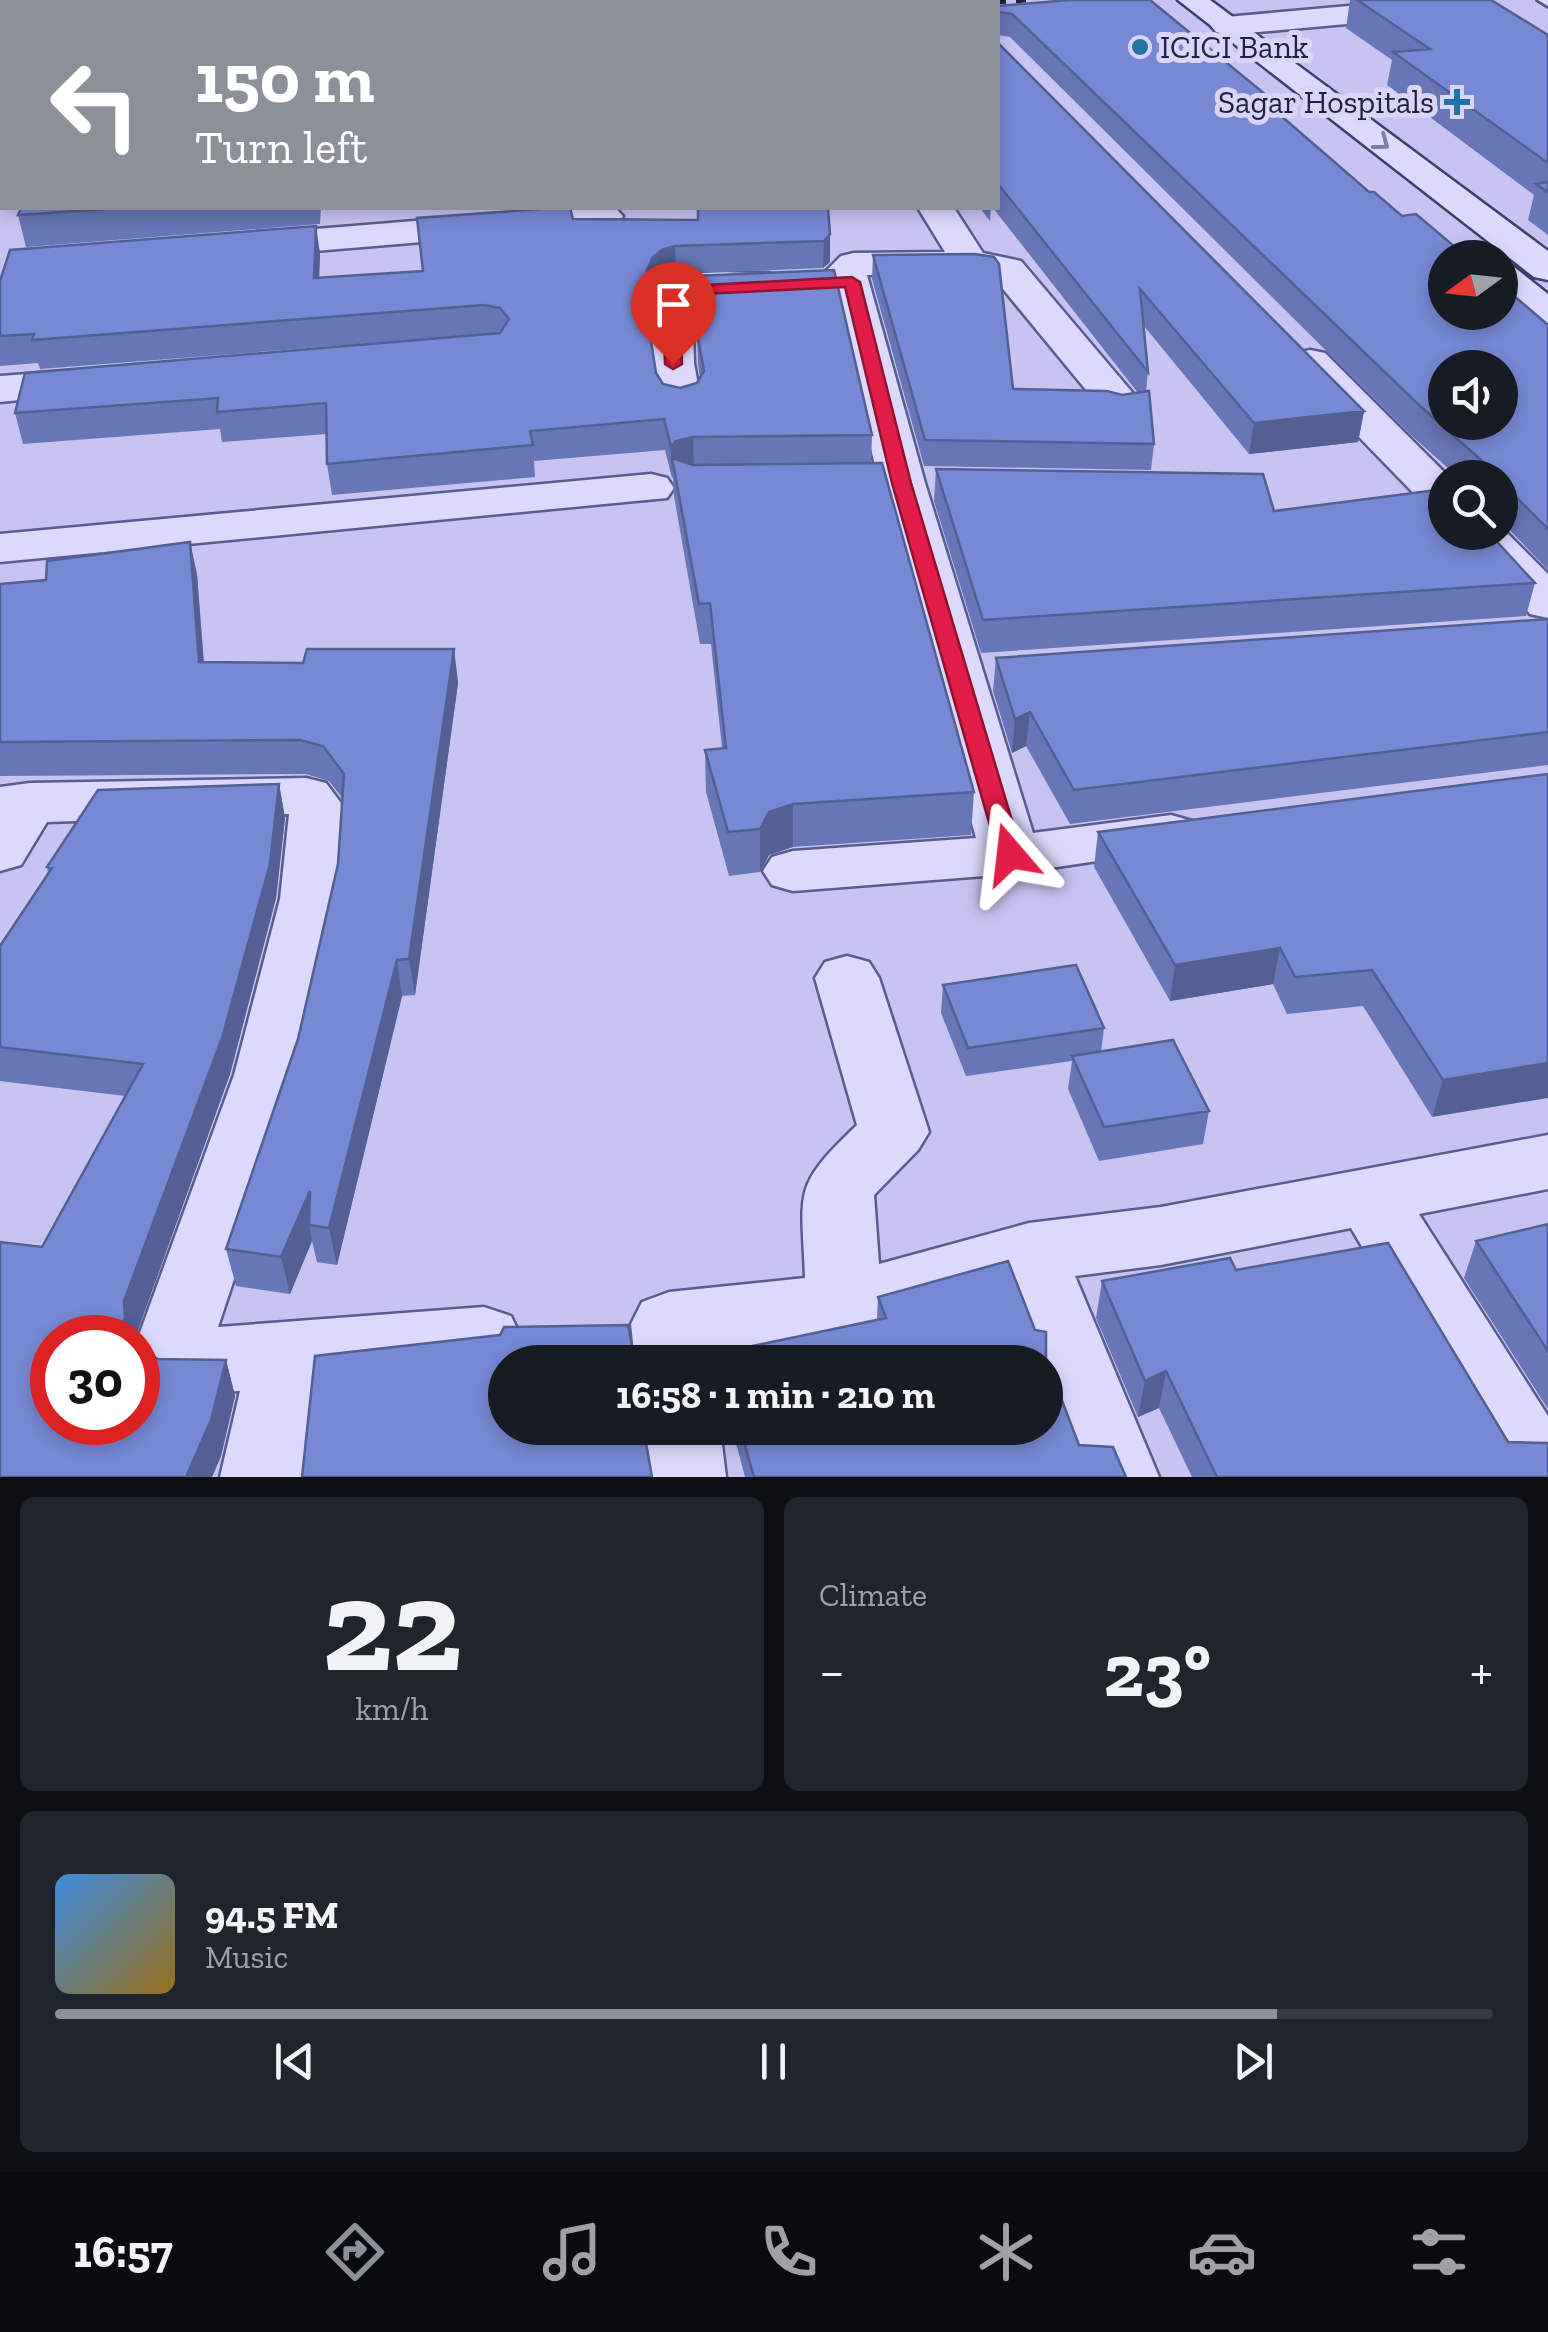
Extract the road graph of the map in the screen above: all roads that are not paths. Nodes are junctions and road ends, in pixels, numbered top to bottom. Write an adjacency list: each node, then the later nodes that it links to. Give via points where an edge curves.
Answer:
1 (1178, 6): 3 (street); 5 (street)
2 (1432, 7): 3 (street)
3 (1226, 26): 4 (street)
4 (1287, 72): 5 (street); 10 (street, one-way to 10)
5 (1246, 76): 8 (street)
6 (937, 210): 11 (street)
7 (605, 216): 9 (street)
8 (1425, 216)
9 (202, 250)
10 (1529, 259): 13 (street)
11 (972, 262): 12 (street, via 854,264 844,272); 18 (street, via 1007,269)
12 (852, 282): 17 (street, via 676,290 673,364); 21 (street)
13 (1548, 313)
14 (1291, 343): 19 (street)
15 (136, 378): 16 (street)
16 (0, 389)
17 (680, 402)
18 (1120, 404)
19 (1428, 481)
20 (852, 483): 21 (street)
21 (922, 483): 27 (street)
22 (651, 488): 23 (street)
23 (0, 548)
24 (1496, 550): 25 (street)
25 (1548, 602)
26 (1014, 670): 27 (street)
27 (955, 674): 31 (street)
28 (15, 803): 30 (street); 39 (street, via 306,796 315,802 310,900 291,990 170,1354 176,1361)
29 (1221, 828): 31 (street)
30 (0, 852)
31 (1010, 854): 32 (street)
32 (793, 871)
33 (847, 978): 37 (street, via 894,1132 840,1184)
34 (1548, 1162): 35 (street)
35 (1369, 1196): 36 (street, via 1161,1236); 44 (street)
36 (1029, 1252): 37 (street); 43 (street)
37 (844, 1305): 38 (street)
38 (671, 1343): 39 (street, via 574,1332)
39 (286, 1356): 41 (street)
40 (682, 1445): 42 (street)
41 (261, 1477)
42 (685, 1477)
43 (1118, 1477)
44 (1542, 1477)

